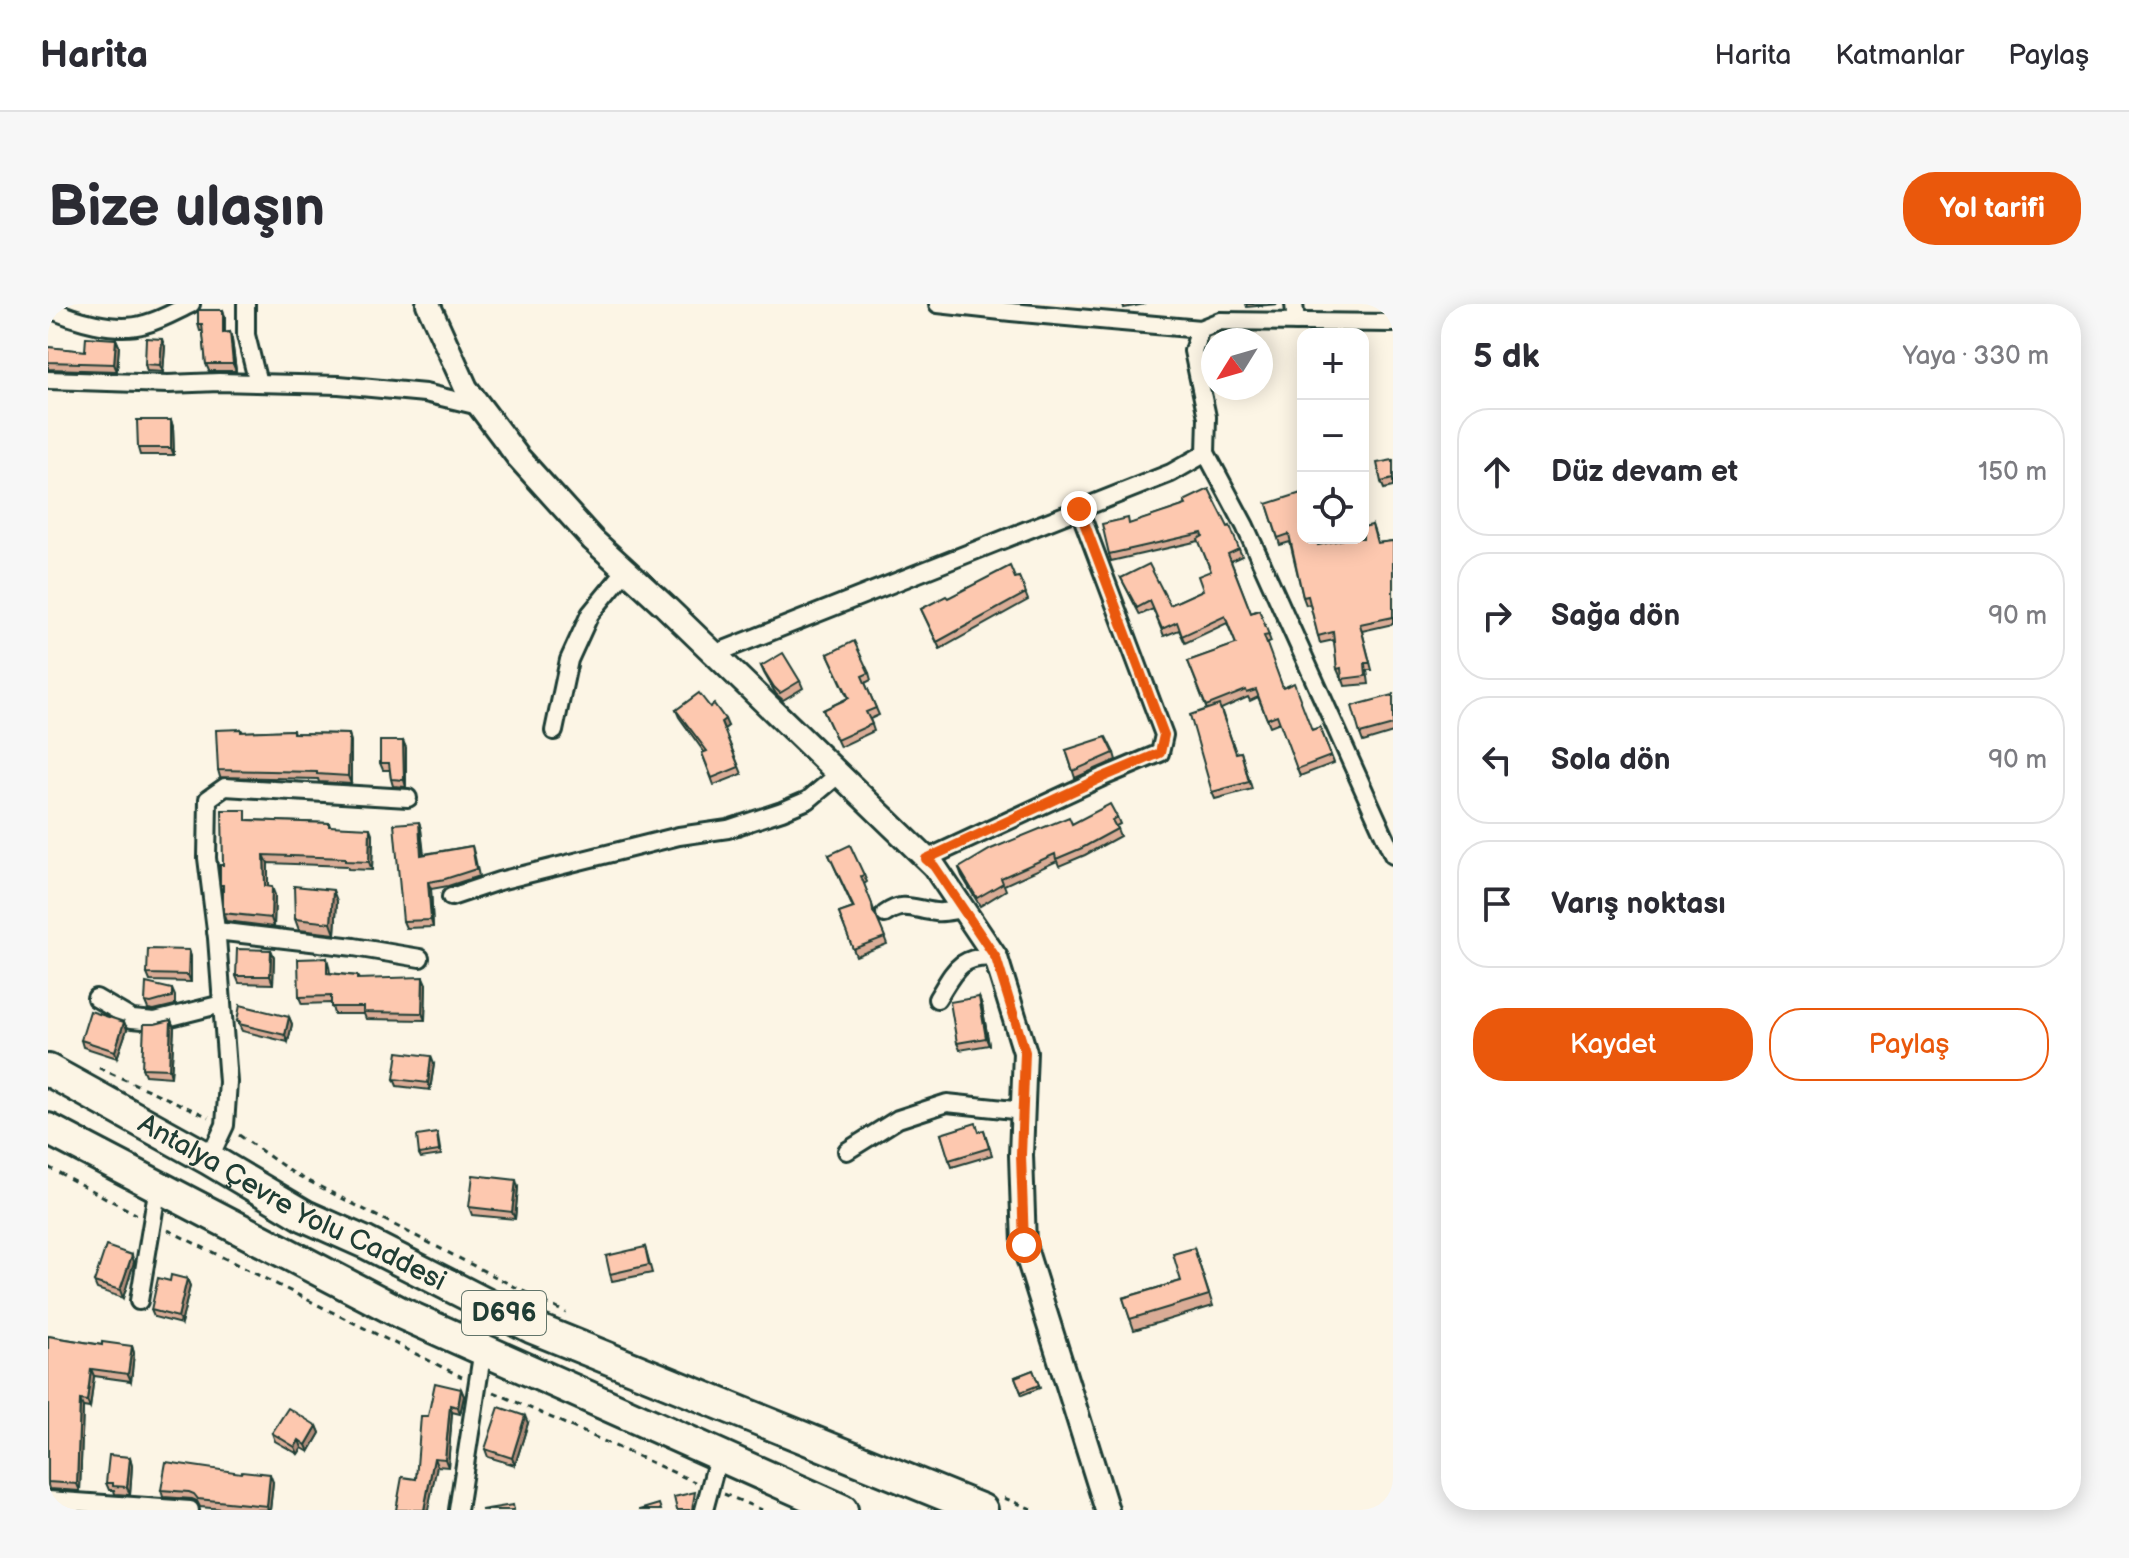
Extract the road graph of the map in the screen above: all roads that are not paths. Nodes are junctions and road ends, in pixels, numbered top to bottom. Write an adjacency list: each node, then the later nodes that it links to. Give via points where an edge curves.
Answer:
1 (191, 304): 6 (street, via 143,325 112,326 74,320)
2 (246, 304): 11 (street, via 246,335)
3 (428, 304): 12 (street)
4 (938, 304): 9 (street)
5 (1294, 304): 7 (street)
6 (48, 308)
7 (1296, 322): 8 (street); 9 (street, via 1220,321)
8 (1393, 323)
9 (1200, 329): 13 (street, via 1193,351 1207,417)
10 (48, 380): 11 (street)
11 (258, 383): 12 (street, via 425,393)
12 (479, 406): 15 (street, via 518,457)
13 (1206, 453): 14 (street, via 1171,473); 20 (street, via 1245,526)
14 (1079, 509): 16 (street); 21 (street, via 1164,735 1160,753)
15 (626, 570): 16 (street); 17 (street, via 590,614 569,660)
16 (714, 654): 18 (street)
17 (554, 731)
18 (839, 774): 21 (street); 22 (street, via 808,800 741,825 679,836)
19 (408, 798): 25 (street, via 225,787 208,799 207,858)
20 (1393, 855)
21 (926, 859): 23 (street)
22 (451, 897)
23 (962, 909): 24 (street, via 938,912 902,906); 27 (street)
24 (885, 914)
25 (216, 931): 26 (street); 30 (street)
26 (420, 958)
27 (996, 958): 29 (street, via 978,956 959,966); 32 (street, via 1025,1052)
28 (96, 998): 30 (street, via 132,1019 155,1021)
29 (937, 999)
30 (222, 1004): 35 (street, via 228,1082 225,1125)
31 (48, 1070): 35 (highway, Antalya Çevre Yolu Caddesi / D696)
32 (1023, 1111): 34 (street, via 947,1103 898,1119); 46 (street, via 1024,1245)
33 (48, 1129): 36 (highway, Antalya Çevre Yolu Caddesi / D696)
34 (847, 1151)
35 (209, 1159): 41 (highway, Antalya Çevre Yolu Caddesi / D696, via 305,1216 531,1327)
36 (158, 1186): 37 (street); 38 (highway, Antalya Çevre Yolu Caddesi / D696, via 403,1314)
37 (139, 1301)
38 (483, 1349): 39 (highway, Antalya Çevre Yolu Caddesi / D696); 43 (street)
39 (719, 1454): 44 (street); 45 (highway, Antalya Çevre Yolu Caddesi / D696)
40 (48, 1500): 42 (street)
41 (994, 1504)
42 (190, 1510)
43 (458, 1510)
44 (704, 1510)
45 (842, 1510)
46 (1107, 1510)

